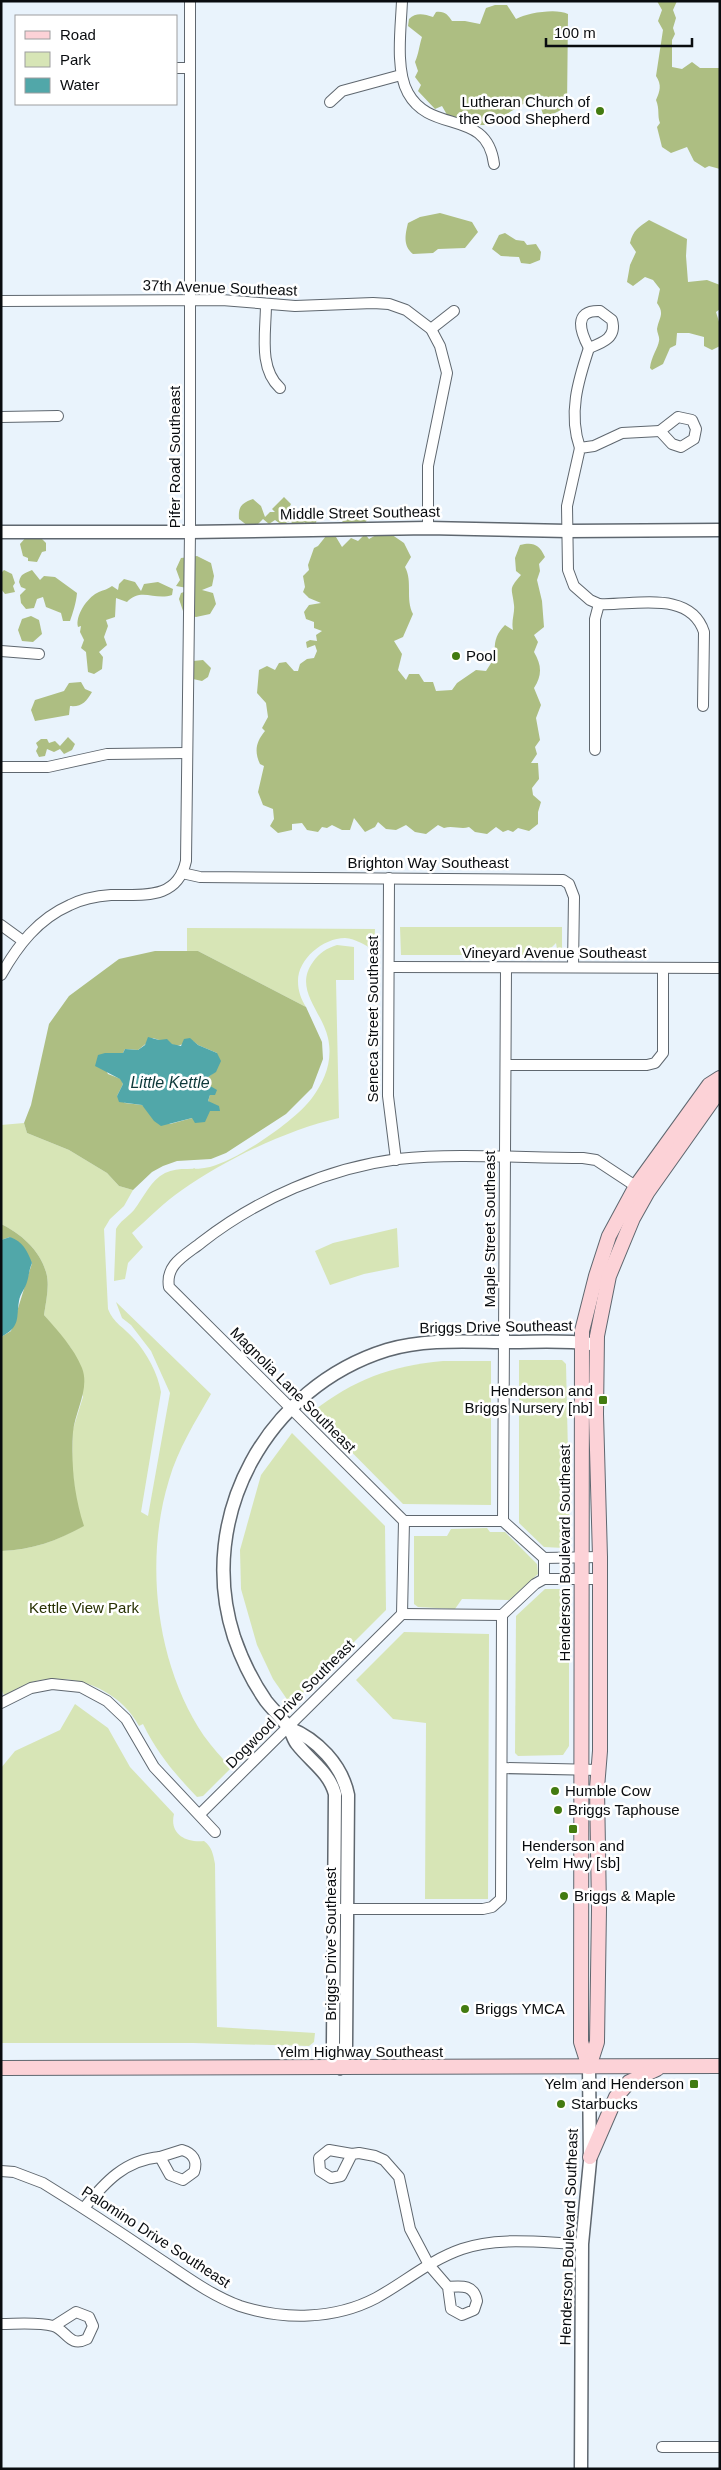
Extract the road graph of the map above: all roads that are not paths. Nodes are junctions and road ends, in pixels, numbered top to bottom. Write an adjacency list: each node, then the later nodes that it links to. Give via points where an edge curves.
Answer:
1 (190, 1): 4 (street, Pifer Road Southeast)
2 (402, 1): 5 (street)
3 (178, 68): 4 (street)
4 (190, 68): 9 (street, Pifer Road Southeast)
5 (401, 75): 6 (street, via 342,91); 7 (street, via 408,93 421,108 483,135 492,148)
6 (330, 102)
7 (494, 164)
8 (1, 301): 9 (street, 37th Avenue Southeast)
9 (191, 301): 10 (street, 37th Avenue Southeast); 23 (street, Pifer Road Southeast)
10 (266, 304): 12 (street, 37th Avenue Southeast, via 389,304 406,310); 14 (street, via 266,366 272,381)
11 (454, 311): 12 (street)
12 (431, 329): 19 (street, via 440,346 447,373 428,466)
13 (589, 348): 18 (street, via 576,399 575,433)
14 (280, 388)
15 (58, 416): 16 (street)
16 (1, 417)
17 (660, 431): 18 (street, via 622,433 594,446)
18 (580, 448): 20 (street, via 571,484)
19 (428, 528): 20 (street, Middle Street Southeast); 23 (street, Middle Street Southeast)
20 (568, 530): 21 (street, Middle Street Southeast); 24 (street, via 568,570 574,586)
21 (720, 530)
22 (1, 532): 23 (street, Middle Street Southeast)
23 (190, 532): 29 (street, Pifer Road Southeast)
24 (599, 604): 27 (street, via 676,604 695,615 704,632); 28 (street, via 595,620)
25 (1, 651): 26 (street)
26 (39, 654)
27 (703, 706)
28 (595, 750)
29 (188, 753): 30 (street, via 107,754 54,766); 31 (street, Pifer Road Southeast, via 187,854)
30 (1, 767)
31 (182, 873): 32 (street, Brighton Way Southeast, via 200,876); 34 (street, via 167,889 152,895 102,896 72,904 43,921)
32 (388, 878): 35 (street, Seneca Street Southeast); 36 (street, Brighton Way Southeast, via 563,880 569,884 574,897)
33 (1, 925): 34 (street)
34 (23, 941): 40 (street)
35 (388, 967): 37 (street, Vineyard Avenue Southeast); 45 (street, Seneca Street Southeast, via 388,1110)
36 (574, 967): 37 (street, Vineyard Avenue Southeast); 38 (street, Vineyard Avenue Southeast)
37 (506, 968): 41 (street, Maple Street Southeast)
38 (663, 968): 39 (street, Vineyard Avenue Southeast); 41 (street, via 663,1052 655,1063)
39 (720, 968)
40 (1, 975)
41 (506, 1064): 44 (street, Maple Street Southeast)
42 (720, 1078): 46 (main road, Henderson Boulevard Southeast, via 709,1085)
43 (720, 1084): 46 (main road, Henderson Boulevard Southeast, via 717,1094)
44 (505, 1158): 45 (street); 46 (street, via 596,1160); 47 (street, Maple Street Southeast)
45 (396, 1160): 50 (street, Magnolia Lane Southeast, via 317,1179 280,1194 214,1233 171,1267 167,1277 169,1287)
46 (642, 1190): 48 (main road, Henderson Boulevard Southeast, via 609,1236); 49 (main road, Henderson Boulevard Southeast, via 609,1276)
47 (505, 1342): 48 (street, Briggs Drive Southeast); 50 (street, Briggs Drive Southeast, via 426,1343 389,1350 327,1378); 52 (street, Maple Street Southeast)
48 (580, 1342): 49 (street, Briggs Drive Southeast); 55 (main road, Henderson Boulevard Southeast)
49 (596, 1344): 53 (main road, Henderson Boulevard Southeast)
50 (290, 1408): 51 (street, Magnolia Lane Southeast); 62 (street, Briggs Drive Southeast, via 265,1437 244,1473 227,1524 223,1568 229,1619 240,1652 256,1685)
51 (404, 1521): 52 (street); 59 (street)
52 (503, 1521): 54 (street)
53 (600, 1557): 55 (street); 57 (main road, Henderson Boulevard Southeast)
54 (544, 1558): 55 (street); 56 (street)
55 (582, 1558): 58 (main road, Henderson Boulevard Southeast)
56 (544, 1579): 58 (street); 60 (street)
57 (600, 1579): 58 (street); 65 (main road, Henderson Boulevard Southeast)
58 (582, 1580): 64 (main road, Henderson Boulevard Southeast)
59 (402, 1614): 60 (street); 62 (street, Dogwood Drive Southeast)
60 (502, 1615): 63 (street)
61 (1, 1704): 66 (street, via 42,1685 69,1685 93,1693 121,1713 154,1767)
62 (289, 1728): 66 (street, Dogwood Drive Southeast); 68 (street, Briggs Drive Southeast, via 295,1743 332,1783)
63 (502, 1768): 64 (street); 68 (street, via 502,1894 497,1904 483,1909)
64 (581, 1770): 65 (street); 70 (main road, Henderson Boulevard Southeast, via 581,2042)
65 (599, 1770): 70 (main road, Henderson Boulevard Southeast, via 597,2042)
66 (200, 1814): 67 (street)
67 (215, 1832)
68 (341, 1909): 73 (street, Briggs Drive Southeast, via 334,2045)
69 (720, 2066): 71 (main road, Yelm Highway Southeast)
70 (589, 2067): 71 (main road, Yelm Highway Southeast); 73 (main road, Yelm Highway Southeast); 75 (street, Henderson Boulevard Southeast)
71 (663, 2067): 75 (main road, via 629,2082 616,2098)
72 (1, 2068): 73 (main road, Yelm Highway Southeast)
73 (340, 2068)
74 (352, 2154): 80 (street, via 384,2160 399,2177 410,2229)
75 (590, 2157): 79 (street, Henderson Boulevard Southeast)
76 (160, 2158): 78 (street, via 136,2162 120,2170)
77 (1, 2171): 78 (street, Palomino Drive Southeast, via 14,2172 44,2184)
78 (84, 2208): 80 (street, Palomino Drive Southeast, via 217,2297 260,2312 285,2316 318,2315 358,2305)
79 (582, 2244): 80 (street, Palomino Drive Southeast, via 482,2244 462,2249); 86 (street, Henderson Boulevard Southeast)
80 (429, 2265): 81 (street)
81 (448, 2287)
82 (1, 2324): 83 (street)
83 (54, 2326)
84 (662, 2447): 85 (street)
85 (720, 2447)
86 (581, 2469)

